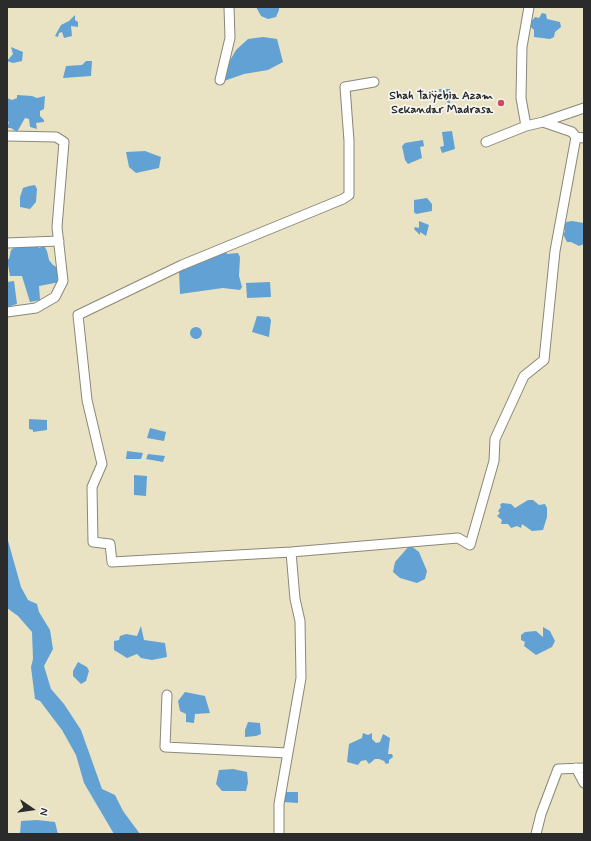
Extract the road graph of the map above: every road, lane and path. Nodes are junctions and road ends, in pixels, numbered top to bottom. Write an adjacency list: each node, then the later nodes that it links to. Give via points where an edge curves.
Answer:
1 (229, 7): 3 (street, via 230,38)
2 (529, 7): 7 (street, via 522,47 521,98)
3 (220, 80)
4 (374, 82): 14 (street, via 345,87 349,195 182,265 78,315 87,400 102,464 92,487 93,542 110,544 112,562)
5 (584, 108): 6 (street)
6 (543, 122): 7 (street); 9 (street, via 572,132)
7 (526, 126): 10 (street)
8 (7, 136): 11 (street, via 56,137 64,142 57,227)
9 (580, 138): 14 (street, via 555,251 544,360 524,376 495,439 494,461 470,545 458,538)
10 (486, 142)
11 (59, 241): 12 (street); 13 (street, via 63,281 55,297 36,308)
12 (7, 244)
13 (7, 312)
14 (291, 552): 16 (street, via 295,599 300,621 301,678)
15 (167, 695): 16 (street, via 165,747)
16 (288, 753): 19 (street, via 279,804)
17 (580, 768): 18 (street); 20 (street, via 558,769)
18 (584, 783)
19 (279, 834)
20 (536, 834)

